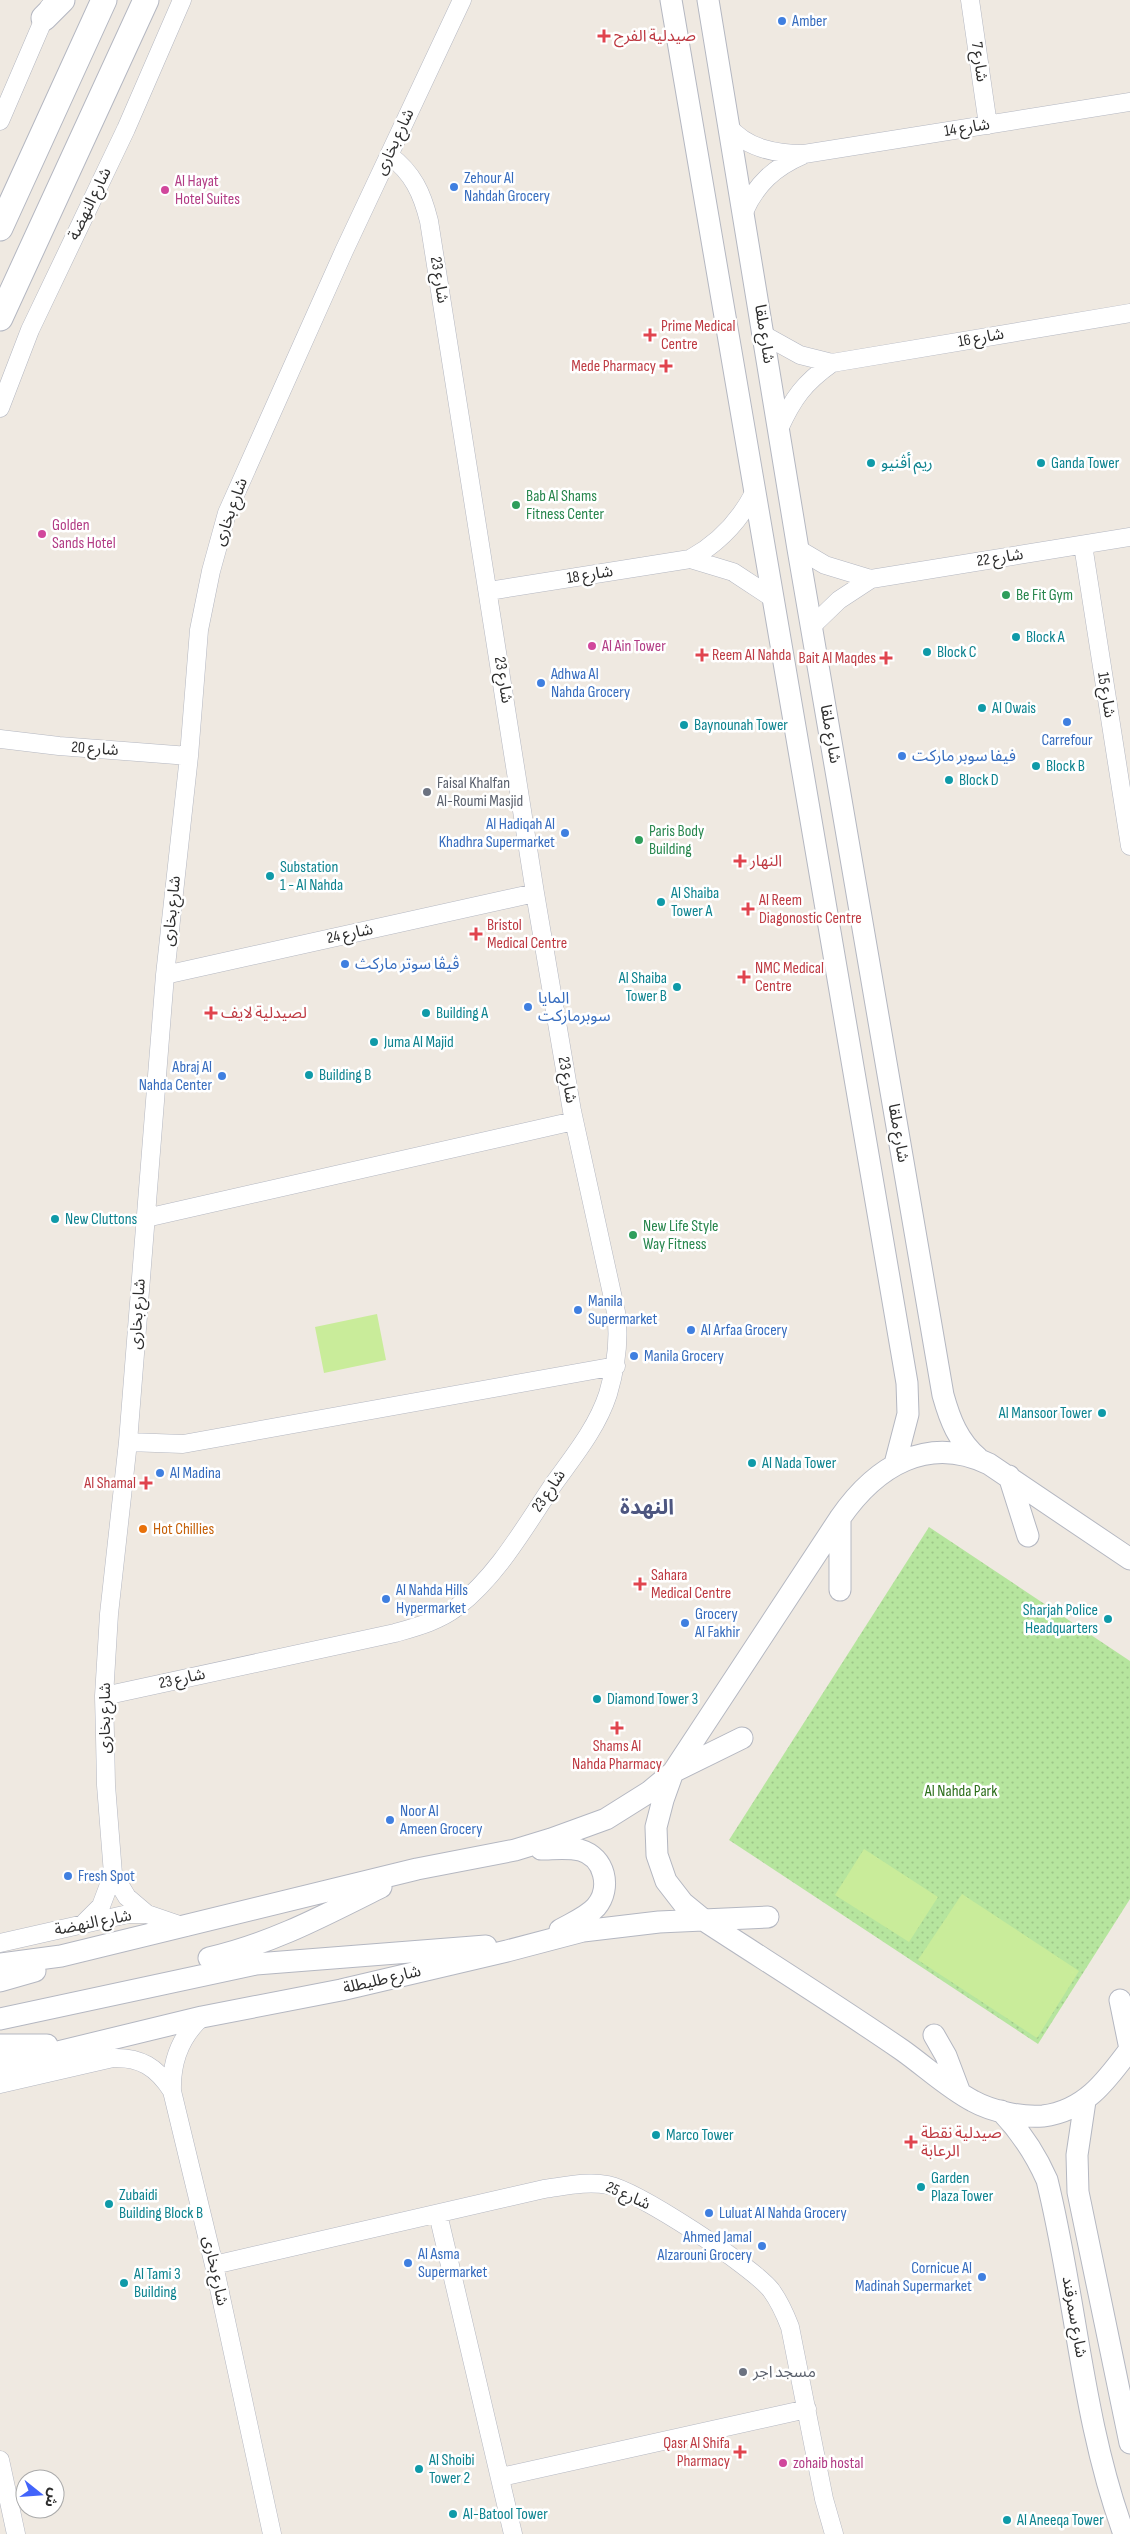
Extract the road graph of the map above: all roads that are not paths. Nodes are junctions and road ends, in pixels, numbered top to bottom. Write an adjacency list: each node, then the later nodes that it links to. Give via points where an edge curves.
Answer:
1 (62, 0): 10 (main road)
2 (104, 0): 19 (main road)
3 (146, 0): 21 (main road)
4 (182, 0): 24 (street, شارع النهضة, via 126,130 34,321)
5 (462, 0): 17 (street, شارع بخارى)
6 (671, 0): 26 (street, شارع ملقا)
7 (684, 0): 11 (street, via 697,84 704,91)
8 (708, 0): 11 (street, شارع ملقا)
9 (970, 0): 14 (street, شارع 7)
10 (48, 9): 13 (street)
11 (720, 84): 15 (street, شارع ملقا)
12 (1130, 102): 14 (street, شارع 14)
13 (0, 121)
14 (988, 125): 16 (street, شارع 14)
15 (728, 126): 16 (street, شارع 14, via 735,135 758,147 780,153); 18 (street, شارع ملقا)
16 (804, 154): 18 (street, شارع 14, via 766,178)
17 (389, 155): 32 (street, شارع 23, via 411,175 421,191 429,221); 36 (street, شارع بخارى, via 227,513 199,630)
18 (744, 212): 22 (street, شارع ملقا)
19 (0, 228)
20 (1130, 314): 23 (street, شارع 16)
21 (0, 318)
22 (764, 335): 23 (street, شارع 16, via 800,355); 25 (street, شارع ملقا)
23 (832, 364): 25 (street, شارع 16, via 806,383)
24 (0, 408)
25 (779, 429): 29 (street, شارع ملقا)
26 (754, 493): 30 (street, شارع 18, via 734,525 706,550); 33 (street, شارع ملقا)
27 (1130, 537): 28 (street, شارع 22)
28 (1083, 545): 31 (street, شارع 22); 37 (street, شارع 15)
29 (798, 549): 31 (street, شارع 22, via 840,571); 34 (street, شارع ملقا)
30 (690, 559): 32 (street, شارع 18); 33 (street, شارع 18, via 733,572)
31 (871, 579): 34 (street, شارع 22, via 839,600)
32 (489, 591): 39 (street, شارع 23)
33 (771, 596): 46 (street, شارع ملقا, via 907,1383 908,1414)
34 (812, 626): 45 (street, شارع ملقا, via 942,1395 963,1446)
35 (0, 739): 36 (street, شارع 20)
36 (190, 756): 40 (street, شارع بخارى)
37 (1124, 766): 38 (street, شارع 15)
38 (1130, 846)
39 (535, 893): 40 (street, شارع 24); 41 (street, شارع 23)
40 (165, 975): 42 (street, شارع بخارى)
41 (574, 1121): 42 (street); 43 (street, شارع 23, via 616,1312 619,1334)
42 (146, 1218): 44 (street, شارع بخارى)
43 (616, 1366): 44 (street, via 183,1444); 52 (street, شارع 23, via 607,1396 586,1438 501,1562 481,1588 455,1609 426,1624 395,1633)
44 (128, 1442): 52 (street, شارع بخارى, via 109,1614)
45 (978, 1458): 46 (street, via 936,1451 915,1455); 47 (street)
46 (895, 1464): 48 (street, via 855,1496)
47 (1008, 1476): 49 (street); 50 (street)
48 (840, 1518): 51 (street); 54 (street)
49 (1028, 1536)
50 (1130, 1559)
51 (840, 1590)
52 (104, 1696): 57 (street, شارع بخارى)
53 (742, 1738): 54 (street)
54 (673, 1772): 55 (street, via 650,1792 606,1819); 60 (street, via 656,1827 657,1855 666,1881 683,1903)
55 (515, 1850): 56 (street); 63 (street, via 581,1850 603,1870 604,1891 595,1908)
56 (417, 1869): 62 (street); 69 (street, via 295,1930 250,1948)
57 (113, 1874): 58 (street, شارع بخارى, via 127,1897); 61 (street, شارع بخارى, via 100,1906)
58 (147, 1914): 61 (street, شارع النهضة); 62 (street, شارع النهضة)
59 (768, 1917): 60 (street, شارع طليطلة)
60 (705, 1921): 63 (street, شارع طليطلة, via 621,1925); 80 (street, via 903,2051)
61 (85, 1922): 64 (street, شارع النهضة)
62 (185, 1927): 66 (street)
63 (546, 1940): 65 (street, شارع طليطلة)
64 (0, 1943)
65 (507, 1951): 69 (street, via 478,1946 256,1964); 72 (street, شارع طليطلة, via 341,1990)
66 (61, 1956): 67 (street); 68 (street, via 37,1970)
67 (0, 1964)
68 (0, 1981)
69 (68, 1998): 71 (street); 73 (street)
70 (1120, 2000): 81 (street, via 1130,2049)
71 (0, 2007)
72 (202, 2017): 76 (street, شارع طليطلة); 79 (street, شارع بخارى, via 186,2034 178,2050)
73 (0, 2019)
74 (934, 2035): 80 (street)
75 (0, 2045): 76 (street)
76 (69, 2047): 77 (street, شارع طليطلة)
77 (0, 2066)
78 (0, 2084): 79 (street, via 127,2057 154,2068)
79 (172, 2090): 84 (street, شارع بخارى)
80 (960, 2093): 82 (street, via 975,2102)
81 (1086, 2101): 82 (street, via 1063,2112 1043,2116 1025,2116); 86 (street, شارع سمرقند, via 1077,2155 1078,2192)
82 (1001, 2110): 93 (street, شارع سمرقند, via 1037,2156 1047,2180 1098,2447 1111,2500)
83 (438, 2214): 84 (street, شارع 25); 85 (street, شارع 25, via 584,2183 611,2186 633,2195 739,2263 771,2290 790,2327); 88 (street)
84 (214, 2265): 90 (street, شارع بخارى)
85 (807, 2409): 88 (street); 92 (street, شارع 25)
86 (1130, 2443)
87 (0, 2460): 89 (street)
88 (501, 2477): 91 (street)
89 (16, 2534)
90 (272, 2534)
91 (513, 2534)
92 (834, 2534)
93 (1124, 2534)

